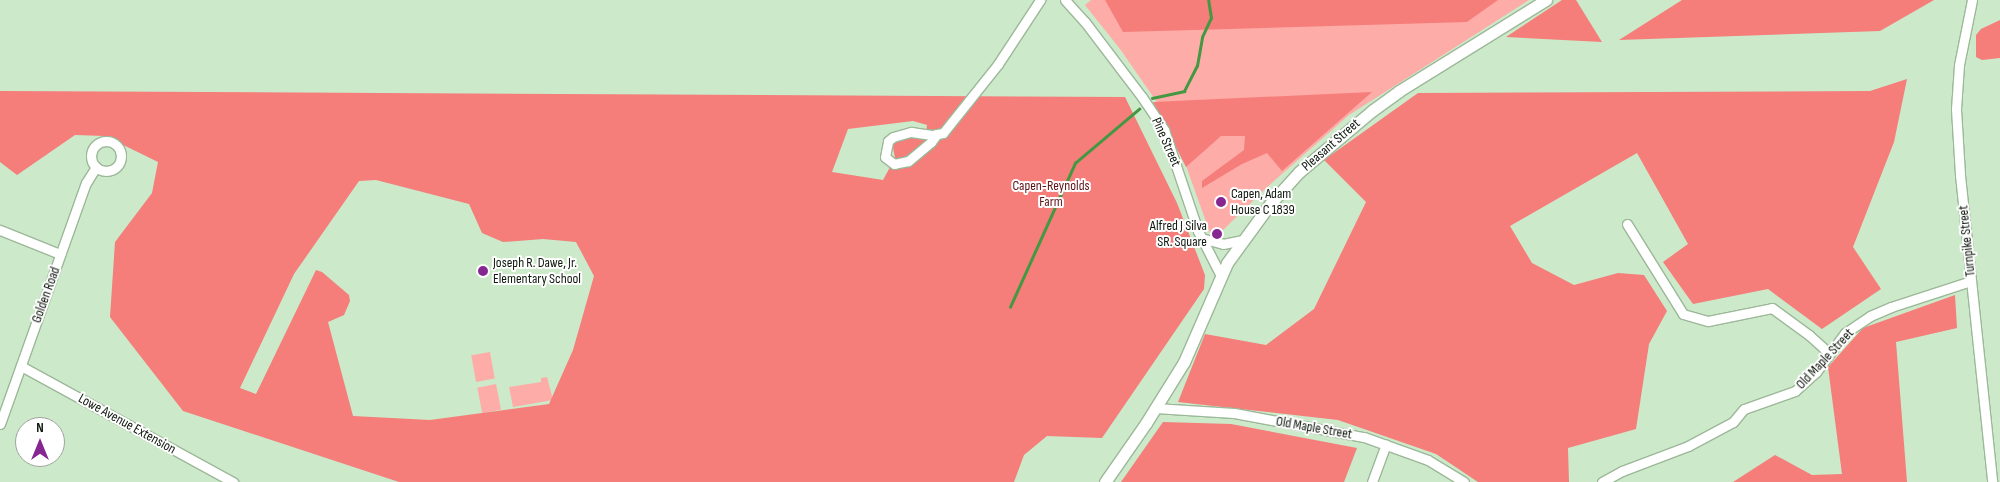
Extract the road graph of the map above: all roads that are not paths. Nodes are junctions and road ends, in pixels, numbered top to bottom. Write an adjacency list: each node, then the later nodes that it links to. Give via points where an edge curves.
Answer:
1 (1040, 0): 5 (street, via 971,100 943,133)
2 (1065, 0): 9 (street, Pine Street, via 1131,82 1164,130)
3 (1546, 0): 10 (main road, Pleasant Street, via 1373,110 1299,172)
4 (1972, 0): 13 (street, Turnpike Street, via 1959,65 1956,106)
5 (937, 134): 5 (street, via 908,161 894,164 885,157 888,140 893,137 911,132)
6 (96, 167): 11 (street, Golden Road, via 89,177)
7 (1627, 224): 14 (street, via 1683,314 1708,321 1772,308)
8 (0, 230): 11 (street)
9 (1201, 238): 10 (street, via 1223,244); 12 (street, Pine Street)
10 (1242, 240): 12 (main road, Pleasant Street)
11 (60, 254): 15 (street, Golden Road)
12 (1221, 276): 16 (main road, Pleasant Street, via 1184,362)
13 (1971, 282): 14 (street, Old Maple Street, via 1870,316 1845,333); 24 (street, Turnpike Street)
14 (1829, 353): 23 (street, Old Maple Street, via 1816,372 1795,391 1744,410 1733,422 1688,446)
15 (20, 366): 17 (street, Golden Road); 19 (street, Lowe Avenue Extension)
16 (1155, 408): 18 (street, Old Maple Street, via 1234,413 1344,432); 20 (main road, Pleasant Street)
17 (0, 424)
18 (1386, 444): 21 (street); 22 (street, Old Maple Street, via 1428,460)
19 (233, 482)
20 (1106, 482)
21 (1372, 482)
22 (1464, 482)
23 (1602, 482)
24 (1992, 482)

